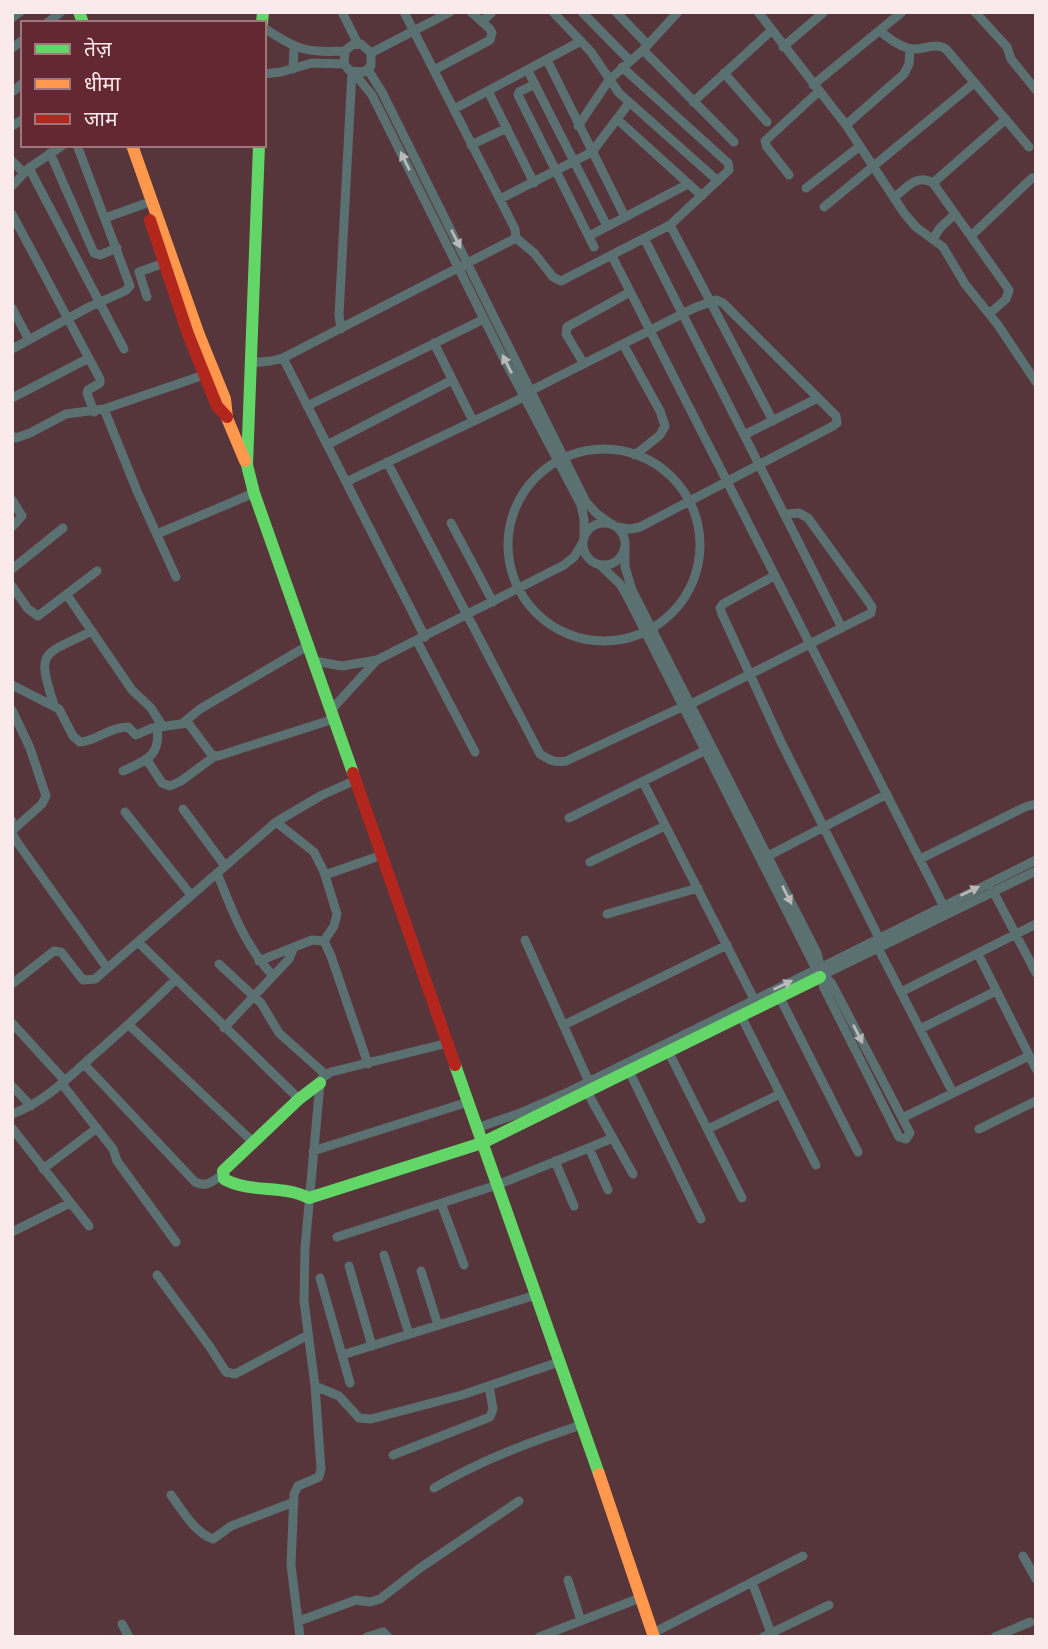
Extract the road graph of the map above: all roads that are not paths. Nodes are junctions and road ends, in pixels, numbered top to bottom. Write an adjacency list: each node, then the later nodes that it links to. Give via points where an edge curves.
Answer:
1 (20, 12): 15 (street)
2 (342, 12): 22 (street)
3 (404, 12): 19 (street)
4 (471, 12): 16 (street)
5 (492, 12): 16 (street)
6 (553, 12): 21 (street)
7 (582, 12): 31 (street)
8 (616, 12): 25 (street)
9 (678, 12): 25 (street)
10 (758, 12): 18 (street)
11 (824, 12): 24 (street)
12 (902, 12): 20 (street)
13 (975, 12): 43 (street, via 1007,47)
14 (445, 13): 19 (street)
15 (12, 18)
16 (482, 22): 34 (street, via 492,33 491,40)
17 (266, 29): 23 (street)
18 (772, 30): 24 (street); 37 (street)
19 (413, 31): 28 (street); 34 (street)
20 (881, 32): 26 (street); 42 (street)
21 (581, 41): 29 (street); 39 (street)
22 (358, 44): 27 (street); 28 (street)
23 (295, 47): 27 (street, via 313,52); 32 (street)
24 (783, 47): 42 (street)
25 (645, 48): 31 (street); 45 (street)
26 (910, 48): 40 (street, via 942,46); 51 (street, via 909,64 898,81)
27 (345, 51): 30 (street)
28 (372, 53): 33 (street)
29 (547, 60): 35 (street); 52 (street)
30 (344, 64): 32 (street, via 312,63); 36 (street)
31 (626, 64): 39 (street); 72 (street, via 728,163 729,170)
32 (292, 69): 38 (street)
33 (368, 70): 36 (street); 98 (street, one-way to 98)
34 (434, 70): 47 (street)
35 (528, 71): 41 (street); 44 (street)
36 (353, 72): 99 (street, one-way to 36, via 372,95); 109 (street)
37 (724, 73): 45 (street); 50 (street)
38 (266, 75)
39 (608, 80): 46 (street); 52 (street)
40 (974, 83): 48 (street); 67 (street)
41 (535, 84): 66 (street); 69 (street, via 518,95)
42 (816, 88): 51 (street); 70 (street, via 765,141)
43 (1036, 90)
44 (488, 91): 47 (street); 53 (street)
45 (693, 102): 54 (street)
46 (629, 103): 49 (street); 72 (street)
47 (454, 109): 55 (street)
48 (1006, 119): 57 (street); 74 (street)
49 (618, 120): 63 (street); 75 (street)
50 (767, 121)
51 (846, 125): 56 (street)
52 (578, 126): 63 (street)
53 (507, 128): 55 (street); 73 (street)
54 (734, 142)
55 (471, 145): 80 (street)
56 (860, 146): 67 (street); 77 (street)
57 (1029, 146)
58 (60, 147): 64 (street)
59 (78, 147): 86 (street)
60 (126, 147): 81 (main road)
61 (133, 147): 128 (main road, via 225,399)
62 (259, 147): 118 (main road)
63 (592, 152): 66 (street); 85 (street)
64 (50, 153): 68 (street); 95 (street, via 94,253)
65 (12, 161): 68 (street)
66 (575, 162): 69 (street); 88 (street)
67 (875, 166): 79 (street); 82 (street)
68 (26, 171): 76 (street); 103 (street)
69 (557, 171): 73 (street); 89 (street)
70 (789, 175)
71 (1032, 178): 90 (street)
72 (718, 181): 78 (street)
73 (534, 183): 80 (street)
74 (933, 183): 79 (street, via 916,180); 84 (street)
75 (688, 184): 78 (street); 85 (street)
76 (12, 186)
77 (806, 188)
78 (702, 196): 87 (street)
79 (894, 198): 93 (street, via 916,228)
80 (500, 199): 91 (street)
81 (144, 204): 86 (street); 97 (main road)
82 (824, 207)
83 (12, 214): 107 (street)
84 (955, 214): 90 (street); 93 (street)
85 (625, 217): 88 (street)
86 (106, 218): 95 (street)
87 (670, 225): 92 (street); 102 (street)
88 (607, 226): 89 (street)
89 (589, 236): 94 (street)
90 (971, 236): 106 (street, via 1009,289 1006,299)
91 (516, 238): 96 (street, via 558,281); 98 (street)
92 (644, 238): 96 (street); 105 (street)
93 (933, 239): 106 (street)
94 (594, 247)
95 (117, 248): 103 (street, via 130,286)
96 (612, 256): 100 (street)
97 (164, 262): 101 (street, via 139,272); 120 (main road)
98 (469, 264): 99 (street); 123 (street)
99 (459, 270): 108 (street); 109 (street)
100 (630, 292): 110 (street); 119 (street, via 567,327 566,334)
101 (147, 297)
102 (710, 300): 105 (street); 125 (street, via 723,303); 130 (street)
103 (100, 302): 107 (street); 115 (street)
104 (12, 308): 111 (street)
105 (683, 313): 110 (street); 131 (street)
106 (989, 314): 122 (street)
107 (68, 319): 111 (street); 116 (street)
108 (484, 319): 112 (street); 123 (street, one-way to 108)
109 (341, 329): 117 (street)
110 (650, 331): 113 (street); 140 (street)
111 (29, 340): 114 (street)
112 (434, 343): 121 (street); 126 (street)
113 (623, 344): 119 (street); 134 (street, via 665,426)
114 (12, 349)
115 (124, 349)
116 (89, 358): 124 (street); 127 (street, via 100,379 87,393)
117 (283, 358): 118 (street); 126 (street)
118 (250, 363): 137 (main road)
119 (584, 364): 123 (street)
120 (204, 375): 127 (street); 128 (main road)
121 (453, 380): 129 (street); 133 (street)
122 (1036, 382)
123 (528, 393): 129 (street); 135 (street)
124 (12, 398)
125 (818, 398): 130 (street); 138 (street, via 836,416 836,425)
126 (307, 406): 133 (street)
127 (99, 410): 132 (street, via 71,412 30,433); 150 (street)
128 (227, 418): 137 (main road)
129 (473, 421): 136 (street)
130 (773, 421): 131 (street)
131 (744, 435): 138 (street)
132 (12, 436)
133 (327, 445): 139 (street)
134 (635, 454): 135 (street, via 606,448); 143 (street, via 667,471)
135 (560, 458): 146 (street, via 586,502); 151 (street, via 581,505); 160 (street, via 531,482 513,515 507,548)
136 (387, 462): 139 (street); 163 (street)
137 (247, 465): 141 (main road)
138 (759, 465): 140 (street); 144 (street)
139 (346, 482): 167 (street)
140 (727, 482): 143 (street); 157 (street)
141 (254, 493): 150 (street); 169 (main road)
142 (12, 500): 147 (street, via 22,516)
143 (691, 501): 148 (street); 166 (street, via 701,532 696,574 684,601)
144 (786, 514): 164 (street); 164 (street, via 804,514 872,607 868,616)
145 (451, 523): 162 (street)
146 (614, 526): 148 (street); 151 (street, via 598,524); 152 (street)
147 (12, 527)
148 (640, 527): 152 (street)
149 (63, 528): 155 (street)
150 (157, 534): 158 (street)
151 (584, 539): 153 (street, via 586,554); 154 (street)
152 (625, 543): 153 (street, via 620,559); 166 (street, via 628,579)
153 (597, 564): 154 (street); 166 (street, via 620,584)
154 (564, 565): 160 (street)
155 (12, 569)
156 (97, 571): 161 (street)
157 (774, 576): 168 (street); 173 (street, via 720,608)
158 (176, 577)
159 (12, 586): 161 (street, via 38,616)
160 (518, 589): 162 (street); 166 (street, via 540,616 571,635 605,641)
161 (67, 595): 165 (street)
162 (493, 602): 163 (street)
163 (467, 615): 167 (street); 177 (street, via 535,748 549,760 566,761)
164 (842, 628): 168 (street)
165 (92, 631): 176 (street, via 53,650 45,659 44,673); 181 (street)
166 (649, 631): 177 (street)
167 (421, 639): 170 (street); 183 (street)
168 (809, 644): 173 (street); 189 (street)
169 (309, 645): 171 (main road); 180 (street)
170 (377, 660): 172 (street); 174 (street)
171 (314, 661): 172 (street); 179 (main road)
172 (346, 666): 174 (street)
173 (751, 674): 177 (street); 197 (street)
174 (356, 682): 179 (street)
175 (12, 685): 176 (street)
176 (54, 705): 181 (street, via 80,742 119,728 128,727 140,735)
177 (687, 706): 182 (street); 200 (street)
178 (12, 710): 198 (street, via 46,796)
179 (333, 714): 184 (street); 187 (main road)
180 (184, 722): 181 (street); 184 (street)
181 (160, 727): 185 (street, via 157,748)
182 (704, 751): 188 (street); 226 (street)
183 (475, 752)
184 (215, 756): 185 (street, via 170,786 162,783)
185 (147, 760): 186 (street)
186 (124, 771)
187 (356, 780): 195 (street); 199 (main road)
188 (643, 782): 193 (street); 196 (street)
189 (887, 794): 197 (street); 201 (street)
190 (1036, 804): 201 (street)
191 (183, 809): 204 (street)
192 (125, 812): 210 (street)
193 (569, 818)
194 (12, 821): 198 (street)
195 (276, 822): 204 (street); 207 (street, via 314,852)
196 (665, 826): 203 (street); 208 (street)
197 (823, 827): 200 (street); 215 (street)
198 (13, 830): 225 (street)
199 (382, 855): 207 (street); 242 (main road)
200 (768, 856): 226 (street, one-way to 226, via 817,953)
201 (920, 859): 211 (street)
202 (1036, 860): 211 (street, one-way to 202)
203 (590, 862)
204 (225, 866): 206 (street)
205 (1036, 871): 209 (street)
206 (217, 873): 210 (street); 223 (street, via 240,930)
207 (325, 875): 217 (street, via 337,914)
208 (698, 888): 212 (street); 219 (street)
209 (993, 891): 214 (street); 221 (street)
210 (191, 895): 218 (street)
211 (943, 905): 215 (street)
212 (607, 914)
213 (1036, 924): 214 (street)
214 (1015, 934): 222 (street); 227 (street)
215 (879, 938): 226 (street)
216 (525, 940): 239 (street)
217 (324, 941): 220 (street); 246 (street)
218 (138, 942): 225 (street); 229 (street)
219 (727, 945): 235 (street); 239 (street)
220 (294, 947): 223 (street); 228 (street)
221 (878, 948): 226 (street); 232 (street)
222 (978, 954): 231 (street); 232 (street)
223 (259, 961): 228 (street)
224 (219, 964): 233 (street)
225 (107, 968): 230 (street, via 87,981 61,952 54,951)
226 (820, 972): 234 (main road); 235 (street, one-way to 226); 260 (street, one-way to 260, via 832,984); 260 (street, via 899,1137 906,1139 909,1133)
227 (1036, 973)
228 (273, 976): 233 (street)
229 (175, 980): 238 (street); 240 (street)
230 (12, 984)
231 (996, 991): 241 (street); 244 (street)
232 (901, 992): 241 (street)
233 (254, 996): 240 (street); 249 (street, via 279,1033)
234 (780, 998): 236 (main road); 273 (street)
235 (754, 999): 252 (street)
236 (741, 1016): 243 (main road); 254 (street)
237 (12, 1023): 250 (street)
238 (130, 1025): 245 (street); 267 (street)
239 (564, 1025): 252 (street)
240 (224, 1028): 255 (street)
241 (920, 1029): 253 (street)
242 (448, 1043): 246 (street); 257 (main road)
243 (668, 1051): 248 (main road); 264 (street)
244 (1029, 1056): 247 (street); 253 (street)
245 (84, 1064): 250 (street); 278 (street, via 195,1182 208,1184)
246 (368, 1064): 249 (street)
247 (1036, 1069)
248 (629, 1070): 252 (main road); 286 (street)
249 (323, 1079): 255 (main road); 272 (street)
250 (64, 1083): 258 (street); 262 (street)
251 (12, 1086): 258 (street)
252 (588, 1087): 263 (street); 266 (street); 268 (main road)
253 (953, 1093): 260 (street)
254 (780, 1094): 264 (street); 275 (street)
255 (299, 1099): 267 (main road)
256 (1036, 1101): 265 (street)
257 (468, 1102): 263 (main road); 272 (street)
258 (31, 1105): 259 (street)
259 (12, 1114)
260 (902, 1118)
261 (12, 1128): 269 (street)
262 (97, 1128): 276 (street); 290 (street)
263 (477, 1128): 268 (main road)
264 (708, 1129): 282 (street)
265 (979, 1129)
266 (613, 1138): 270 (street); 277 (street)
267 (253, 1142): 278 (main road)
268 (482, 1143): 279 (main road); 281 (main road)
269 (22, 1144): 271 (street); 276 (street)
270 (589, 1147): 274 (street); 280 (street)
271 (12, 1150)
272 (313, 1152): 281 (street)
273 (858, 1152)
274 (555, 1161): 279 (street); 285 (street)
275 (816, 1165)
276 (43, 1169): 283 (street)
277 (633, 1174)
278 (222, 1175): 281 (main road, via 236,1185 296,1190)
279 (497, 1185): 284 (street); 297 (main road)
280 (608, 1190)
281 (309, 1198): 300 (street, via 303,1301)
282 (742, 1198)
283 (70, 1203): 287 (street); 288 (street)
284 (441, 1203): 289 (street); 292 (street)
285 (574, 1206)
286 (701, 1219)
287 (89, 1226)
288 (12, 1232)
289 (337, 1237)
290 (176, 1242)
291 (384, 1255): 299 (street)
292 (464, 1265)
293 (349, 1266): 301 (street)
294 (421, 1271): 298 (street)
295 (157, 1275): 300 (street, via 226,1372 235,1374)
296 (320, 1278): 302 (street)
297 (536, 1295): 298 (street); 303 (main road)
298 (438, 1325): 299 (street)
299 (409, 1334): 301 (street)
300 (308, 1335): 305 (street)
301 (372, 1346): 302 (street)
302 (342, 1355): 304 (street)
303 (559, 1362): 306 (street); 307 (main road)
304 (349, 1383)
305 (316, 1386): 306 (street, via 339,1396 365,1420); 312 (street, via 320,1474 298,1486)
306 (489, 1386): 308 (street, via 490,1417)
307 (581, 1425): 309 (street, via 506,1452); 318 (main road)
308 (393, 1455)
309 (434, 1488)
310 (171, 1495): 312 (street, via 197,1528 213,1539 241,1521)
311 (519, 1501): 320 (street, via 377,1600 356,1600)
312 (294, 1502): 320 (street, via 291,1564)
313 (803, 1556): 317 (street)
314 (1023, 1556): 315 (street)
315 (1036, 1579)
316 (568, 1580): 321 (street)
317 (752, 1582): 324 (street); 325 (street)
318 (640, 1598): 321 (street); 324 (main road)
319 (829, 1605): 325 (street)
320 (299, 1621): 327 (street)
321 (581, 1621): 330 (street)
322 (1030, 1622): 331 (street)
323 (122, 1624): 326 (street)
324 (654, 1635)
325 (767, 1635)
326 (130, 1637)
327 (300, 1637)
328 (367, 1637): 329 (street, via 380,1632)
329 (388, 1637)
330 (539, 1637)
331 (995, 1637)

